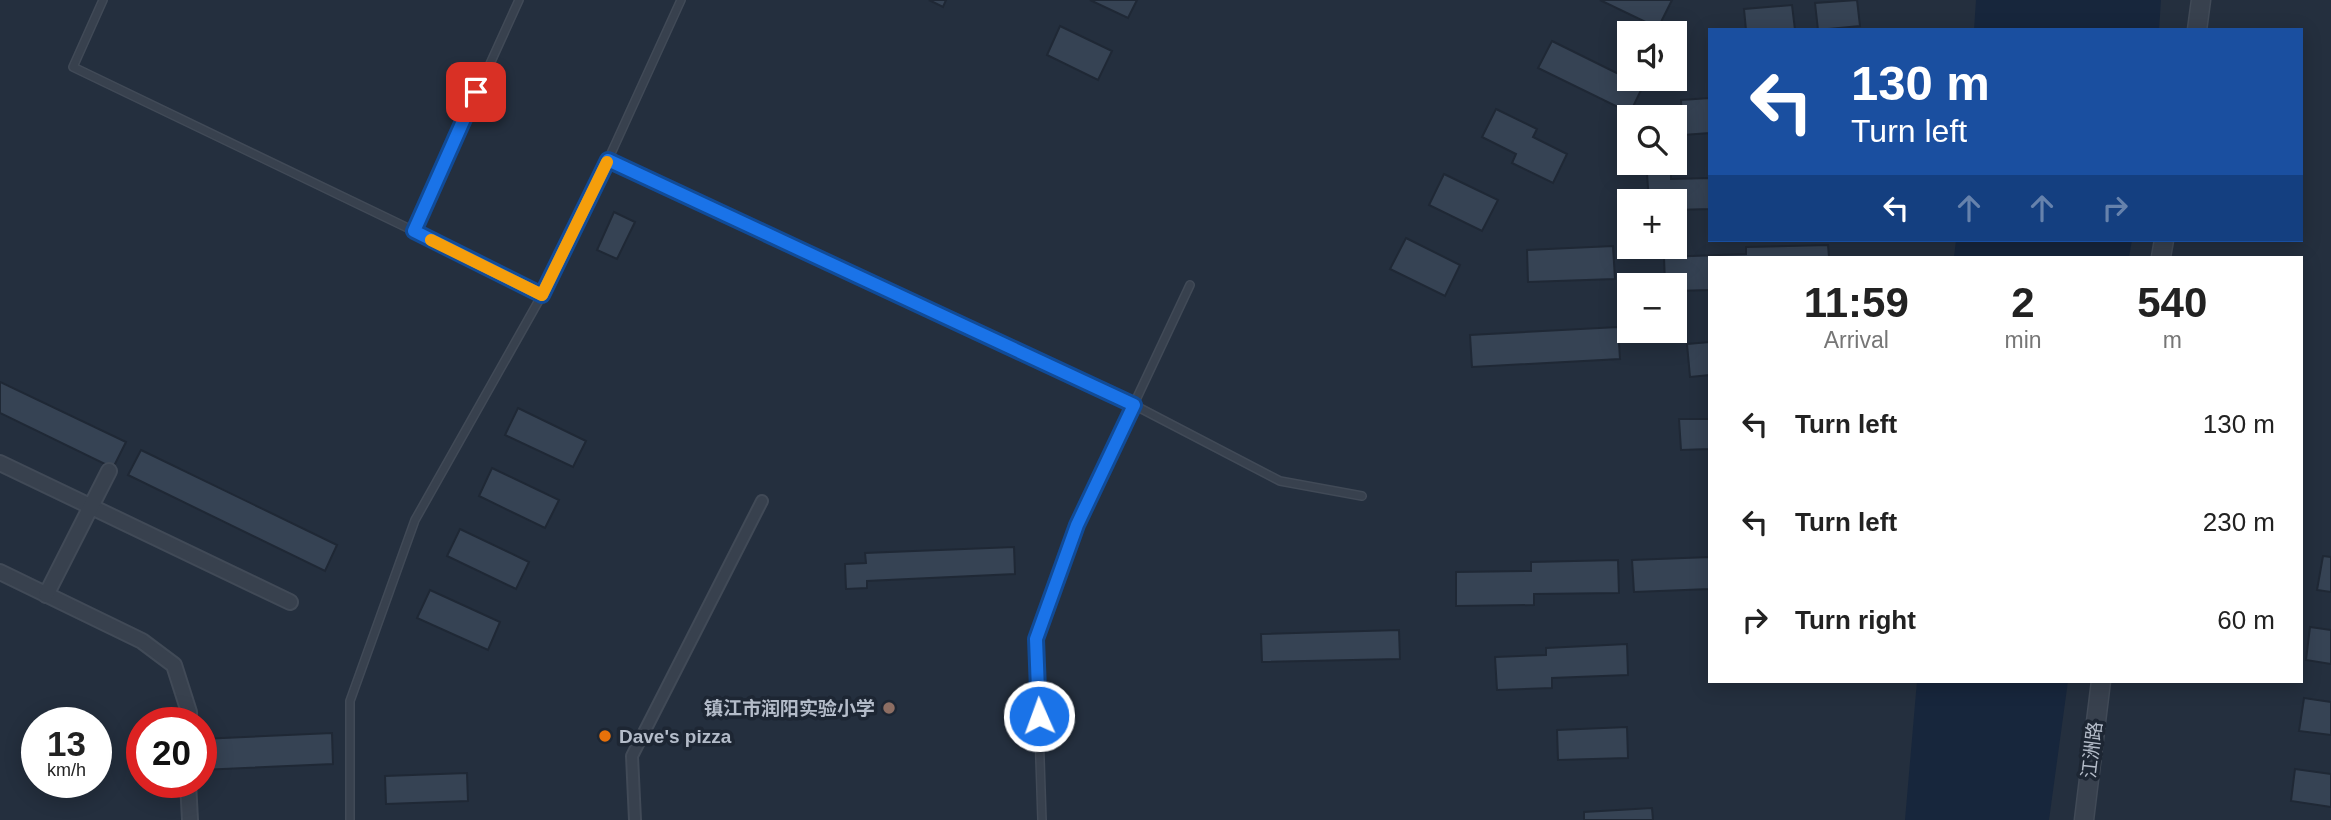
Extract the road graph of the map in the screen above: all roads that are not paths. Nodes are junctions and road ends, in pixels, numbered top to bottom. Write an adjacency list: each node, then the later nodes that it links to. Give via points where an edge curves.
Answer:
1 (103, 0): 7 (lane, via 73,67)
2 (519, 0): 7 (lane)
3 (681, 0): 6 (lane)
4 (2201, 0): 5 (street)
5 (2197, 28)
6 (608, 160): 9 (lane); 10 (lane)
7 (414, 231): 9 (lane)
8 (1190, 285): 10 (lane)
9 (542, 295): 23 (lane, via 415,520 350,701)
10 (1134, 405): 13 (lane, via 1280,481); 25 (lane, via 1077,525 1036,639)
11 (0, 463): 15 (street)
12 (109, 471): 15 (street)
13 (1362, 496)
14 (762, 501): 24 (street, via 632,756)
15 (90, 507): 17 (street); 18 (street)
16 (0, 572): 17 (street)
17 (46, 594): 20 (street, via 142,641 174,665)
18 (290, 602)
19 (2101, 683): 26 (street, 江洲路)
20 (187, 707)
21 (189, 798): 22 (street)
22 (190, 820)
23 (350, 820)
24 (635, 820)
25 (1042, 820)
26 (2084, 820)

